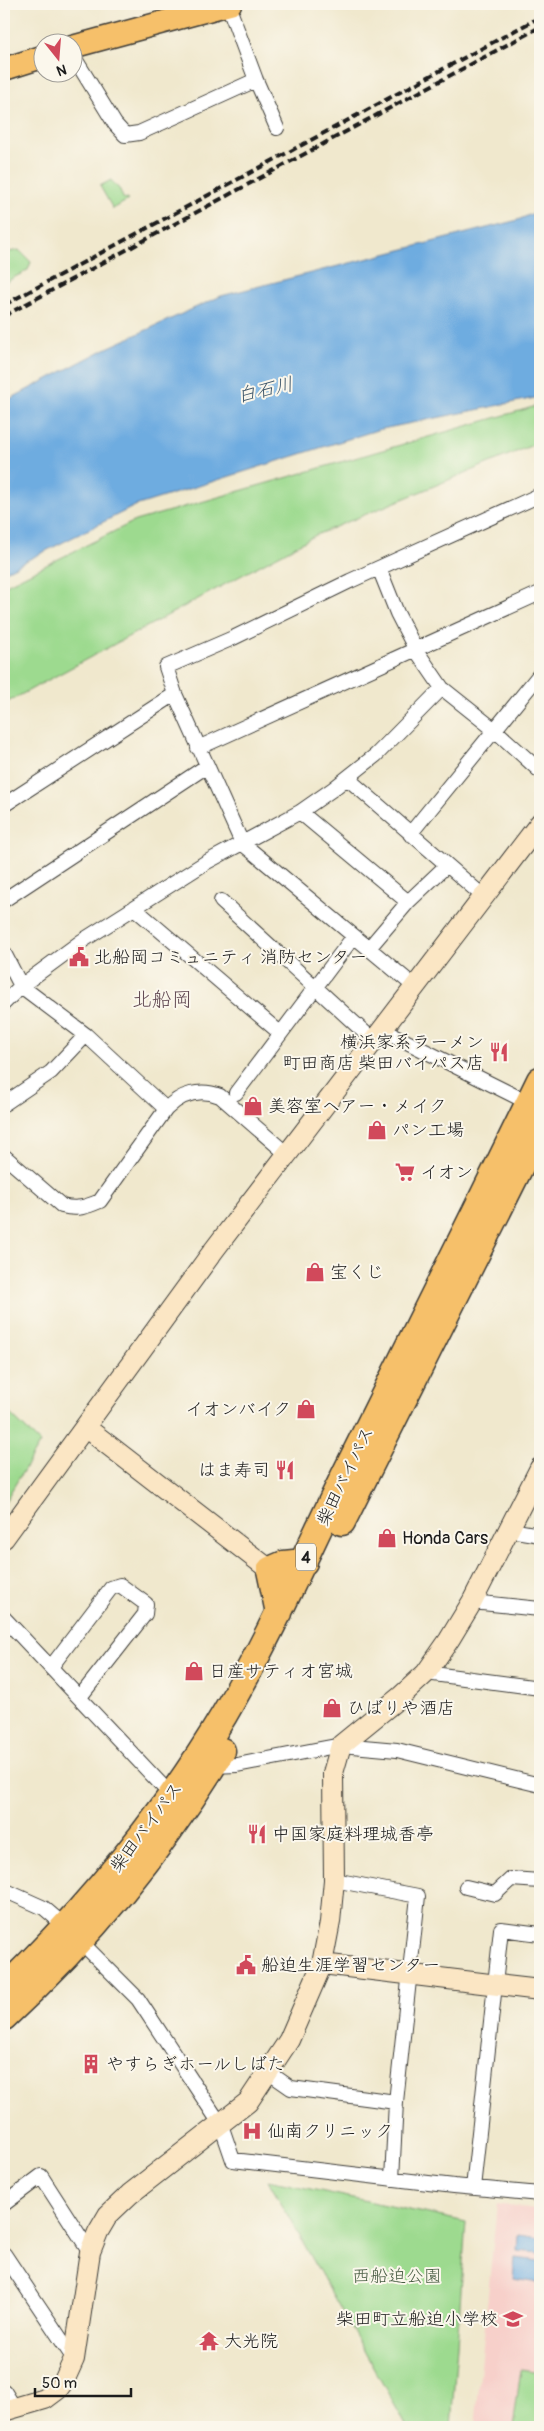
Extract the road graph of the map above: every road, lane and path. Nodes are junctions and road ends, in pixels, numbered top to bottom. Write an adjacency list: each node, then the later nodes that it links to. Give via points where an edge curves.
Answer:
1 (229, 4): 2 (main road); 6 (street)
2 (82, 44)
3 (32, 60): 4 (main road)
4 (4, 69)
5 (82, 70): 6 (street, via 115,124 125,134 139,133)
6 (256, 80): 7 (street)
7 (278, 128)
8 (540, 495): 9 (street)
9 (379, 568): 11 (street); 14 (street, via 166,667)
10 (540, 593): 11 (street)
11 (416, 650): 13 (street); 16 (street)
12 (540, 674): 15 (street)
13 (442, 688): 15 (street); 19 (street, via 376,755)
14 (176, 694): 16 (street); 20 (street)
15 (496, 731): 18 (street); 23 (street)
16 (198, 748): 17 (street)
17 (207, 766): 24 (street); 27 (street)
18 (540, 771)
19 (347, 778): 21 (street); 23 (street)
20 (4, 805)
21 (300, 812): 24 (street); 29 (street)
22 (540, 823): 26 (street)
23 (410, 834): 25 (street)
24 (242, 843): 30 (street); 31 (street)
25 (447, 865): 26 (street); 29 (street)
26 (484, 897): 35 (street)
27 (4, 900)
28 (221, 901): 36 (street)
29 (408, 902): 32 (street)
30 (134, 908): 34 (street); 38 (street)
31 (354, 936): 32 (street); 36 (street)
32 (369, 948): 35 (street)
33 (4, 952): 34 (street)
34 (21, 986): 37 (street); 39 (street)
35 (414, 986): 40 (street)
36 (314, 988): 38 (street); 40 (street)
37 (4, 1003)
38 (280, 1033): 41 (street)
39 (86, 1035): 43 (street, via 51,1072); 44 (street)
40 (379, 1036): 42 (street); 46 (street)
41 (236, 1092)
42 (537, 1097): 53 (highway, 柴田バイパス / 4)
43 (4, 1104)
44 (166, 1110): 46 (street, via 186,1095 211,1092 220,1096); 47 (street, via 100,1201 87,1207 74,1209 62,1206)
45 (540, 1127): 64 (highway, 柴田バイパス / 4, via 267,1672)
46 (288, 1155): 48 (street)
47 (4, 1156)
48 (85, 1427): 51 (street); 54 (street)
49 (540, 1468): 50 (street)
50 (510, 1530): 52 (street); 55 (street)
51 (5, 1534)
52 (540, 1535)
53 (304, 1562): 54 (highway, via 284,1564); 57 (highway, 柴田バイパス / 4)
54 (270, 1570): 57 (highway)
55 (472, 1602): 56 (street); 60 (street)
56 (540, 1609)
57 (279, 1612): 66 (highway, 柴田バイパス / 4, via 224,1714)
58 (4, 1618): 59 (street)
59 (51, 1667): 62 (street); 62 (street, via 111,1588 120,1585 146,1604 145,1614)
60 (426, 1673): 61 (street); 63 (street)
61 (540, 1688)
62 (80, 1698): 66 (street)
63 (341, 1745): 64 (street, via 266,1760); 65 (street, via 397,1750); 67 (street, via 333,1773)
64 (213, 1766): 71 (highway, 柴田バイパス / 4, via 169,1835)
65 (540, 1785)
66 (171, 1796): 71 (highway, 柴田バイパス / 4, via 118,1864)
67 (334, 1880): 73 (street); 74 (street, via 418,1896)
68 (540, 1881): 69 (street, via 511,1879 495,1894)
69 (466, 1886)
70 (4, 1890): 71 (street, via 44,1908)
71 (73, 1934): 76 (highway, 柴田バイパス / 4); 78 (highway, 柴田バイパス / 4); 81 (street, via 142,2005)
72 (540, 1934): 75 (street, via 501,1929)
73 (322, 1964): 74 (street); 79 (street, via 289,2040)
74 (408, 1973): 75 (street); 80 (street)
75 (494, 1984): 77 (street); 83 (street)
76 (4, 1989)
77 (540, 1990)
78 (4, 2017)
79 (268, 2072): 80 (street, via 291,2088); 81 (street, via 248,2102)
80 (396, 2102): 82 (street)
81 (221, 2125): 82 (street, via 233,2160); 86 (street, via 118,2205 98,2232)
82 (392, 2179): 83 (street)
83 (473, 2188): 84 (street)
84 (540, 2194)
85 (4, 2204): 86 (street, via 41,2176)
86 (90, 2252): 88 (street)
87 (4, 2254): 88 (street)
88 (74, 2359): 90 (street, via 64,2380 51,2395)
89 (4, 2391): 90 (street)
90 (9, 2410)

